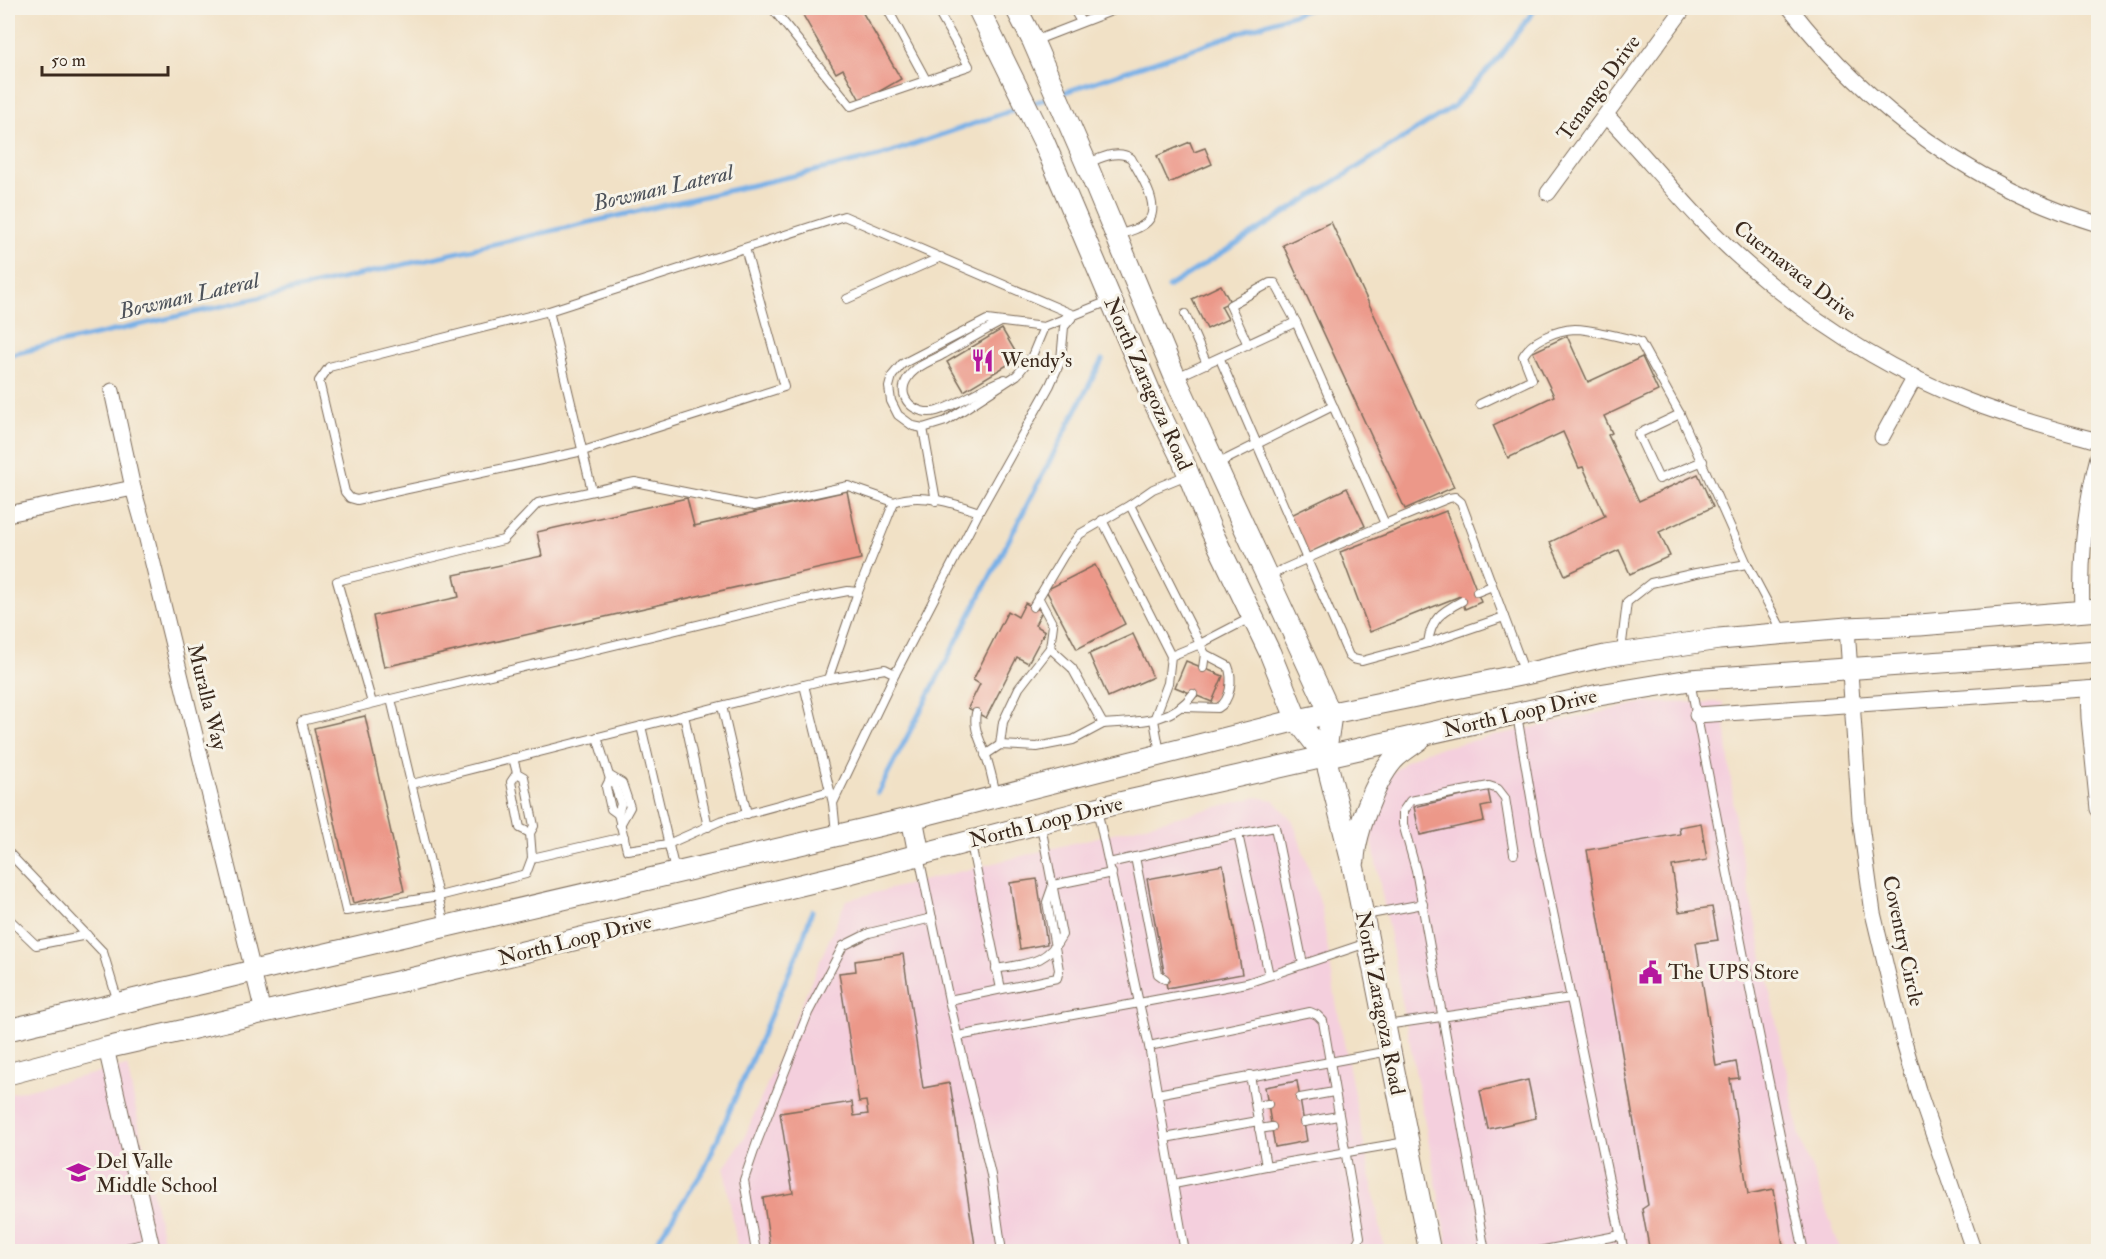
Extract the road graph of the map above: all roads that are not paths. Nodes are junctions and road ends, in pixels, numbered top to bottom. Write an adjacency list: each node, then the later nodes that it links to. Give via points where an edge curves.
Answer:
1 (772, 8): 12 (lane, via 851,106)
2 (887, 8): 12 (lane)
3 (936, 8): 12 (lane, via 969,66)
4 (978, 8): 16 (main road, North Zaragoza Road, via 1012,73)
5 (1016, 8): 11 (main road, North Zaragoza Road)
6 (1073, 8): 10 (lane)
7 (1119, 8): 10 (lane)
8 (1684, 8): 13 (street, Tenango Drive)
9 (1790, 8): 17 (street, via 1868,93 1926,140 2034,201)
10 (1081, 22): 11 (lane)
11 (1033, 41): 14 (main road, North Zaragoza Road)
12 (926, 80)
13 (1606, 115): 15 (street, Tenango Drive); 34 (street, Cuernavaca Drive, via 1704,224 1749,266 1818,321)
14 (1086, 164): 18 (main road, North Zaragoza Road); 18 (lane, via 1126,154 1152,200 1153,215 1147,222)
15 (1548, 193)
16 (1070, 203): 22 (main road, North Zaragoza Road); 33 (main road, via 1087,218 1146,357 1158,371)
17 (2098, 224)
18 (1116, 236): 33 (main road, North Zaragoza Road)
19 (745, 248): 20 (lane, via 844,216); 23 (lane); 43 (lane, via 784,387)
20 (941, 257): 21 (lane); 25 (lane)
21 (847, 299)
22 (1111, 300): 25 (lane); 47 (main road, North Zaragoza Road)
23 (549, 311): 43 (lane); 43 (lane, via 329,367 319,381 345,492 357,500)
24 (1185, 314): 31 (lane)
25 (1074, 315): 28 (lane); 53 (lane, via 1064,327 1061,360 1050,385)
26 (1002, 321): 28 (lane); 32 (lane, via 921,366 909,376 904,386 905,397 910,407 926,413 938,411); 39 (lane, via 987,320 902,364 892,376 891,401 898,415)
27 (1296, 322): 29 (lane); 29 (lane, via 1275,283 1270,283 1230,305); 37 (lane)
28 (1044, 327): 32 (lane, via 1032,356)
29 (1248, 345): 30 (lane)
30 (1220, 358): 31 (lane); 42 (lane)
31 (1207, 364): 33 (lane)
32 (1017, 375): 39 (lane, via 946,421)
33 (1176, 377): 46 (main road, North Zaragoza Road)
34 (1915, 377): 40 (street); 41 (street, Cuernavaca Drive, via 1967,401)
35 (112, 391): 48 (street, Muralla Way)
36 (1480, 404): 38 (lane, via 1532,379 1522,356 1528,346 1575,329 1640,342)
37 (1333, 406): 42 (lane); 56 (lane)
38 (1680, 414): 45 (lane); 45 (lane, via 1638,434 1659,479)
39 (923, 428): 50 (lane)
40 (1882, 437)
41 (2098, 441)
42 (1257, 445): 46 (lane); 57 (lane)
43 (583, 451): 49 (lane)
44 (2098, 457): 66 (street, via 2090,487 2080,575)
45 (1703, 461): 58 (lane)
46 (1217, 464): 59 (main road, North Zaragoza Road)
47 (1189, 474): 52 (lane, via 1153,489); 67 (main road, North Zaragoza Road)
48 (133, 488): 54 (street); 148 (street, Muralla Way)
49 (592, 491): 51 (lane, via 635,482 754,506 848,486); 88 (lane, via 538,502 502,540 338,581)
50 (936, 501): 51 (lane, via 906,497); 53 (lane)
51 (894, 502): 61 (lane)
52 (1130, 505): 55 (lane); 72 (lane)
53 (979, 512): 80 (lane)
54 (8, 514)
55 (1102, 520): 63 (lane, via 1080,534); 77 (lane)
56 (1385, 524): 57 (lane); 60 (lane, via 1455,497 1461,502)
57 (1306, 558): 59 (lane); 71 (lane, via 1353,660)
58 (1747, 564): 70 (lane); 76 (lane, via 1651,583 1627,602)
59 (1267, 577): 95 (main road, North Zaragoza Road)
60 (1492, 586): 62 (lane); 68 (lane)
61 (858, 592): 82 (lane); 87 (lane, via 796,601)
62 (1477, 592)
63 (1038, 597): 65 (lane); 73 (lane, via 1053,626)
64 (1462, 601): 71 (lane, via 1436,618)
65 (1033, 607)
66 (2090, 611): 69 (main road, North Loop Drive)
67 (1253, 617): 72 (lane); 98 (main road, North Zaragoza Road)
68 (1504, 617): 71 (lane); 81 (lane)
69 (1847, 628): 70 (main road, North Loop Drive); 79 (street, Coventry Circle)
70 (1783, 634): 76 (main road, North Loop Drive)
71 (1428, 643)
72 (1200, 644): 75 (lane); 77 (lane)
73 (1050, 648): 99 (lane, via 1072,668); 103 (lane, via 1019,688 1003,722)
74 (2098, 651): 79 (main road, North Loop Drive)
75 (1205, 654): 78 (lane); 91 (lane, via 1228,666 1231,680 1226,701 1218,708)
76 (1621, 654): 81 (main road, North Loop Drive)
77 (1171, 656): 97 (lane, via 1168,683)
78 (1203, 668)
79 (1850, 668): 83 (main road, North Loop Drive); 89 (street, Coventry Circle)
80 (895, 674): 82 (lane, via 885,669); 113 (lane)
81 (1526, 674): 95 (main road, North Loop Drive)
82 (828, 679): 84 (lane)
83 (1690, 680): 93 (main road, North Loop Drive); 96 (lane)
84 (804, 685): 90 (lane); 111 (lane)
85 (2093, 688): 89 (street); 115 (street, via 2089,717)
86 (1193, 694): 91 (lane)
87 (391, 699): 88 (lane); 110 (lane)
88 (372, 704): 137 (lane, via 302,721 346,911)
89 (1852, 705): 96 (street); 195 (street, Coventry Circle, via 1860,818 1878,936 1915,1080)
90 (722, 706): 94 (lane); 116 (lane)
91 (1184, 707): 97 (lane)
92 (976, 713): 104 (lane, via 974,721)
93 (1517, 713): 101 (main road, North Loop Drive); 154 (lane)
94 (684, 715): 100 (lane); 120 (lane)
95 (1331, 715): 98 (main road, North Loop Drive); 106 (main road, North Zaragoza Road)
96 (1697, 715): 194 (lane)
97 (1154, 720): 99 (lane); 105 (lane)
98 (1296, 720): 105 (main road, North Loop Drive); 106 (main road, North Zaragoza Road)
99 (1103, 724): 103 (lane, via 1073,740 1037,747)
100 (641, 726): 102 (lane); 126 (lane)
101 (1428, 734): 106 (main road, North Loop Drive); 133 (main road, via 1395,757 1377,782 1354,853)
102 (597, 737): 107 (lane); 109 (lane)
103 (1000, 745): 104 (lane)
104 (985, 755): 112 (lane)
105 (1160, 755): 112 (main road, North Loop Drive)
106 (1325, 756): 114 (main road, North Loop Drive); 133 (main road, North Zaragoza Road)
107 (513, 758): 108 (lane); 110 (lane)
108 (517, 773): 121 (lane, via 524,777 534,826); 121 (lane, via 511,782 520,828)
109 (609, 777): 119 (lane, via 621,804); 119 (lane, via 622,783 630,807)
110 (412, 784): 137 (lane)
111 (830, 791): 113 (lane); 116 (lane)
112 (997, 796): 117 (main road, North Loop Drive)
113 (833, 803): 123 (lane)
114 (1097, 808): 118 (main road, North Loop Drive); 132 (lane)
115 (2098, 809)
116 (747, 814): 120 (lane)
117 (912, 818): 123 (main road, North Loop Drive); 128 (main road)
118 (1041, 823): 125 (main road, North Loop Drive); 136 (lane)
119 (620, 825): 124 (lane)
120 (708, 826): 126 (lane)
121 (530, 833): 131 (lane)
122 (1238, 834): 130 (lane); 146 (lane, via 1275,827); 149 (lane)
123 (836, 835): 134 (main road, North Loop Drive)
124 (624, 837): 126 (lane, via 627,850); 131 (lane)
125 (970, 841): 128 (main road, North Loop Drive); 147 (lane)
126 (668, 844): 134 (lane)
127 (8, 852): 143 (lane)
128 (919, 854): 141 (lane); 158 (main road, North Loop Drive)
129 (1514, 854): 138 (lane, via 1505,798 1498,789 1490,786 1410,801 1403,811 1403,824)
130 (1135, 857): 132 (lane); 150 (lane, via 1158,974)
131 (532, 858): 137 (lane, via 526,874)
132 (1109, 863): 135 (lane)
133 (1354, 870): 139 (main road, North Zaragoza Road)
134 (675, 873): 142 (main road, North Loop Drive)
135 (1112, 873): 136 (lane); 157 (lane)
136 (1053, 885): 145 (lane, via 1047,902)
137 (439, 896): 142 (lane)
138 (1423, 904): 139 (lane); 159 (lane)
139 (1363, 915): 144 (main road, North Zaragoza Road)
140 (8, 918): 143 (lane, via 36,945)
141 (932, 918): 155 (lane); 186 (lane, via 868,933 843,946 808,1013 744,1180)
142 (446, 926): 148 (main road, North Loop Drive)
143 (87, 935): 156 (lane, via 103,952)
144 (1368, 943): 146 (lane); 160 (main road, North Zaragoza Road)
145 (1054, 950): 147 (lane, via 1037,961); 152 (lane, via 1057,978)
146 (1303, 964): 149 (lane)
147 (996, 969): 152 (lane)
148 (254, 971): 156 (main road, North Loop Drive); 158 (street, Muralla Way)
149 (1269, 975): 153 (lane)
150 (1165, 979)
151 (1177, 986): 153 (lane)
152 (1000, 989): 155 (lane)
153 (1188, 994): 157 (lane)
154 (1571, 998): 159 (lane); 183 (lane)
155 (950, 1000): 162 (lane)
156 (119, 1003): 161 (main road, North Loop Drive)
157 (1139, 1004): 162 (lane); 163 (lane)
158 (263, 1012): 164 (main road, North Loop Drive)
159 (1443, 1017): 160 (lane); 191 (lane)
160 (1385, 1025): 165 (main road, North Zaragoza Road)
161 (8, 1030)
162 (958, 1036): 187 (lane, via 991,1175)
163 (1149, 1046): 166 (lane, via 1310,1012 1323,1021); 170 (lane)
164 (106, 1048): 167 (main road, North Loop Drive); 184 (street)
165 (1389, 1051): 166 (lane); 179 (main road, North Zaragoza Road)
166 (1329, 1062): 168 (lane); 169 (lane)
167 (8, 1074)
168 (1250, 1075): 170 (lane); 173 (lane)
169 (1334, 1092): 171 (lane); 174 (lane)
170 (1157, 1094): 178 (lane)
171 (1300, 1098)
172 (1268, 1104): 173 (lane)
173 (1256, 1106): 176 (lane)
174 (1338, 1116): 175 (lane); 180 (lane)
175 (1304, 1122)
176 (1259, 1125): 177 (lane); 178 (lane); 181 (lane)
177 (1272, 1127)
178 (1165, 1138): 182 (lane)
179 (1408, 1142): 180 (lane); 190 (main road, North Zaragoza Road)
180 (1344, 1153): 181 (lane); 189 (lane, via 1360,1237 1351,1250)
181 (1266, 1166): 182 (lane)
182 (1173, 1184): 188 (lane)
183 (1621, 1235): 192 (lane); 193 (lane)
184 (152, 1246): 185 (lane)
185 (110, 1251)
186 (756, 1251)
187 (1002, 1251)
188 (1185, 1251)
189 (1340, 1251)
190 (1430, 1251)
191 (1485, 1251)
192 (1534, 1251)
193 (1624, 1251)
194 (1804, 1251)
195 (1974, 1251)

